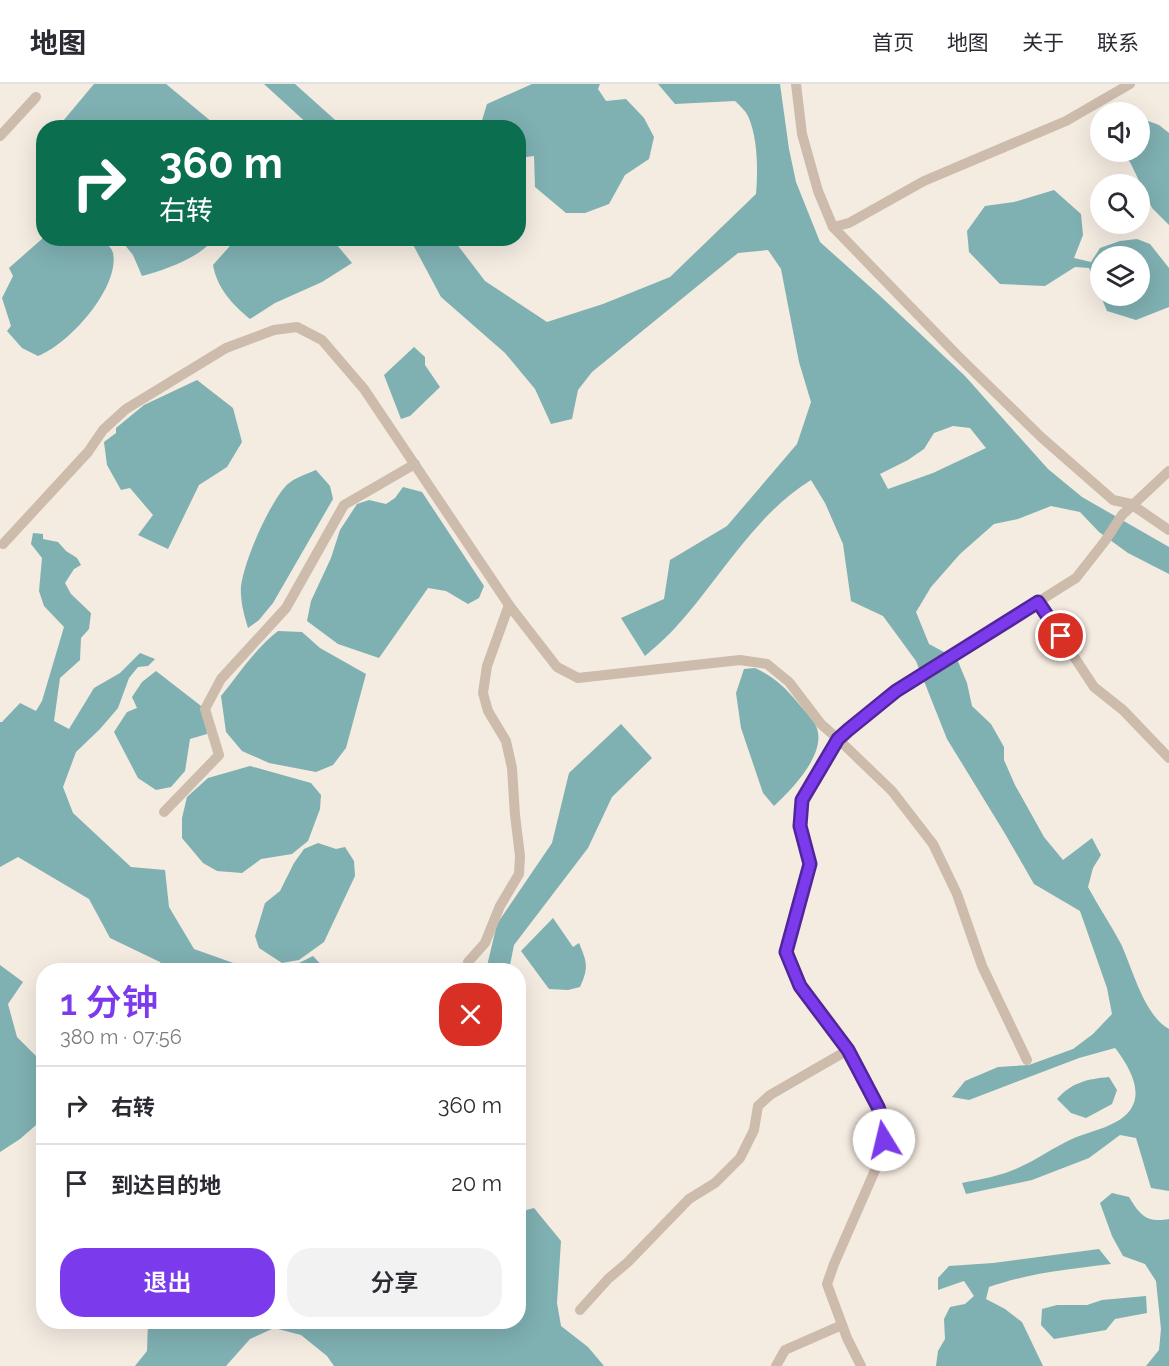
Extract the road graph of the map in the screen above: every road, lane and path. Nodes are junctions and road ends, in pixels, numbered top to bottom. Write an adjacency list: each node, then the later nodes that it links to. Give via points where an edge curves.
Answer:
1 (796, 84): 5 (street, via 802,134)
2 (1130, 84): 5 (street, via 1066,121 924,181 849,223)
3 (36, 97): 4 (street)
4 (0, 136)
5 (833, 227): 8 (street, via 1041,436 1113,500)
6 (415, 464): 10 (street, via 364,389 322,340 297,327 274,330 226,348 126,409); 12 (street); 15 (street, via 344,506 285,608 221,679 205,709 219,755)
7 (1169, 471): 8 (street)
8 (1131, 504): 9 (street); 11 (street, via 1076,578)
9 (1169, 530)
10 (1, 544)
11 (1038, 602): 13 (street, via 896,691); 14 (street, via 1094,687 1123,710)
12 (509, 605): 13 (street, via 557,667 578,678 740,660 767,664 789,681 821,724); 16 (street, via 487,666 483,693 488,711 506,741 512,768 519,874 485,943)
13 (838, 739): 17 (street, via 802,800 800,826 810,864 786,952 800,986); 18 (street, via 892,791 933,844 957,894 982,966)
14 (1169, 758)
15 (164, 812)
16 (468, 962)
17 (848, 1050): 19 (street, via 758,1106 754,1130 740,1158 716,1183 689,1199); 20 (street, via 885,1127 883,1152 827,1284)
18 (1027, 1060)
19 (580, 1310)
20 (842, 1325): 21 (street, via 785,1350); 22 (street)
21 (776, 1366)
22 (861, 1366)

